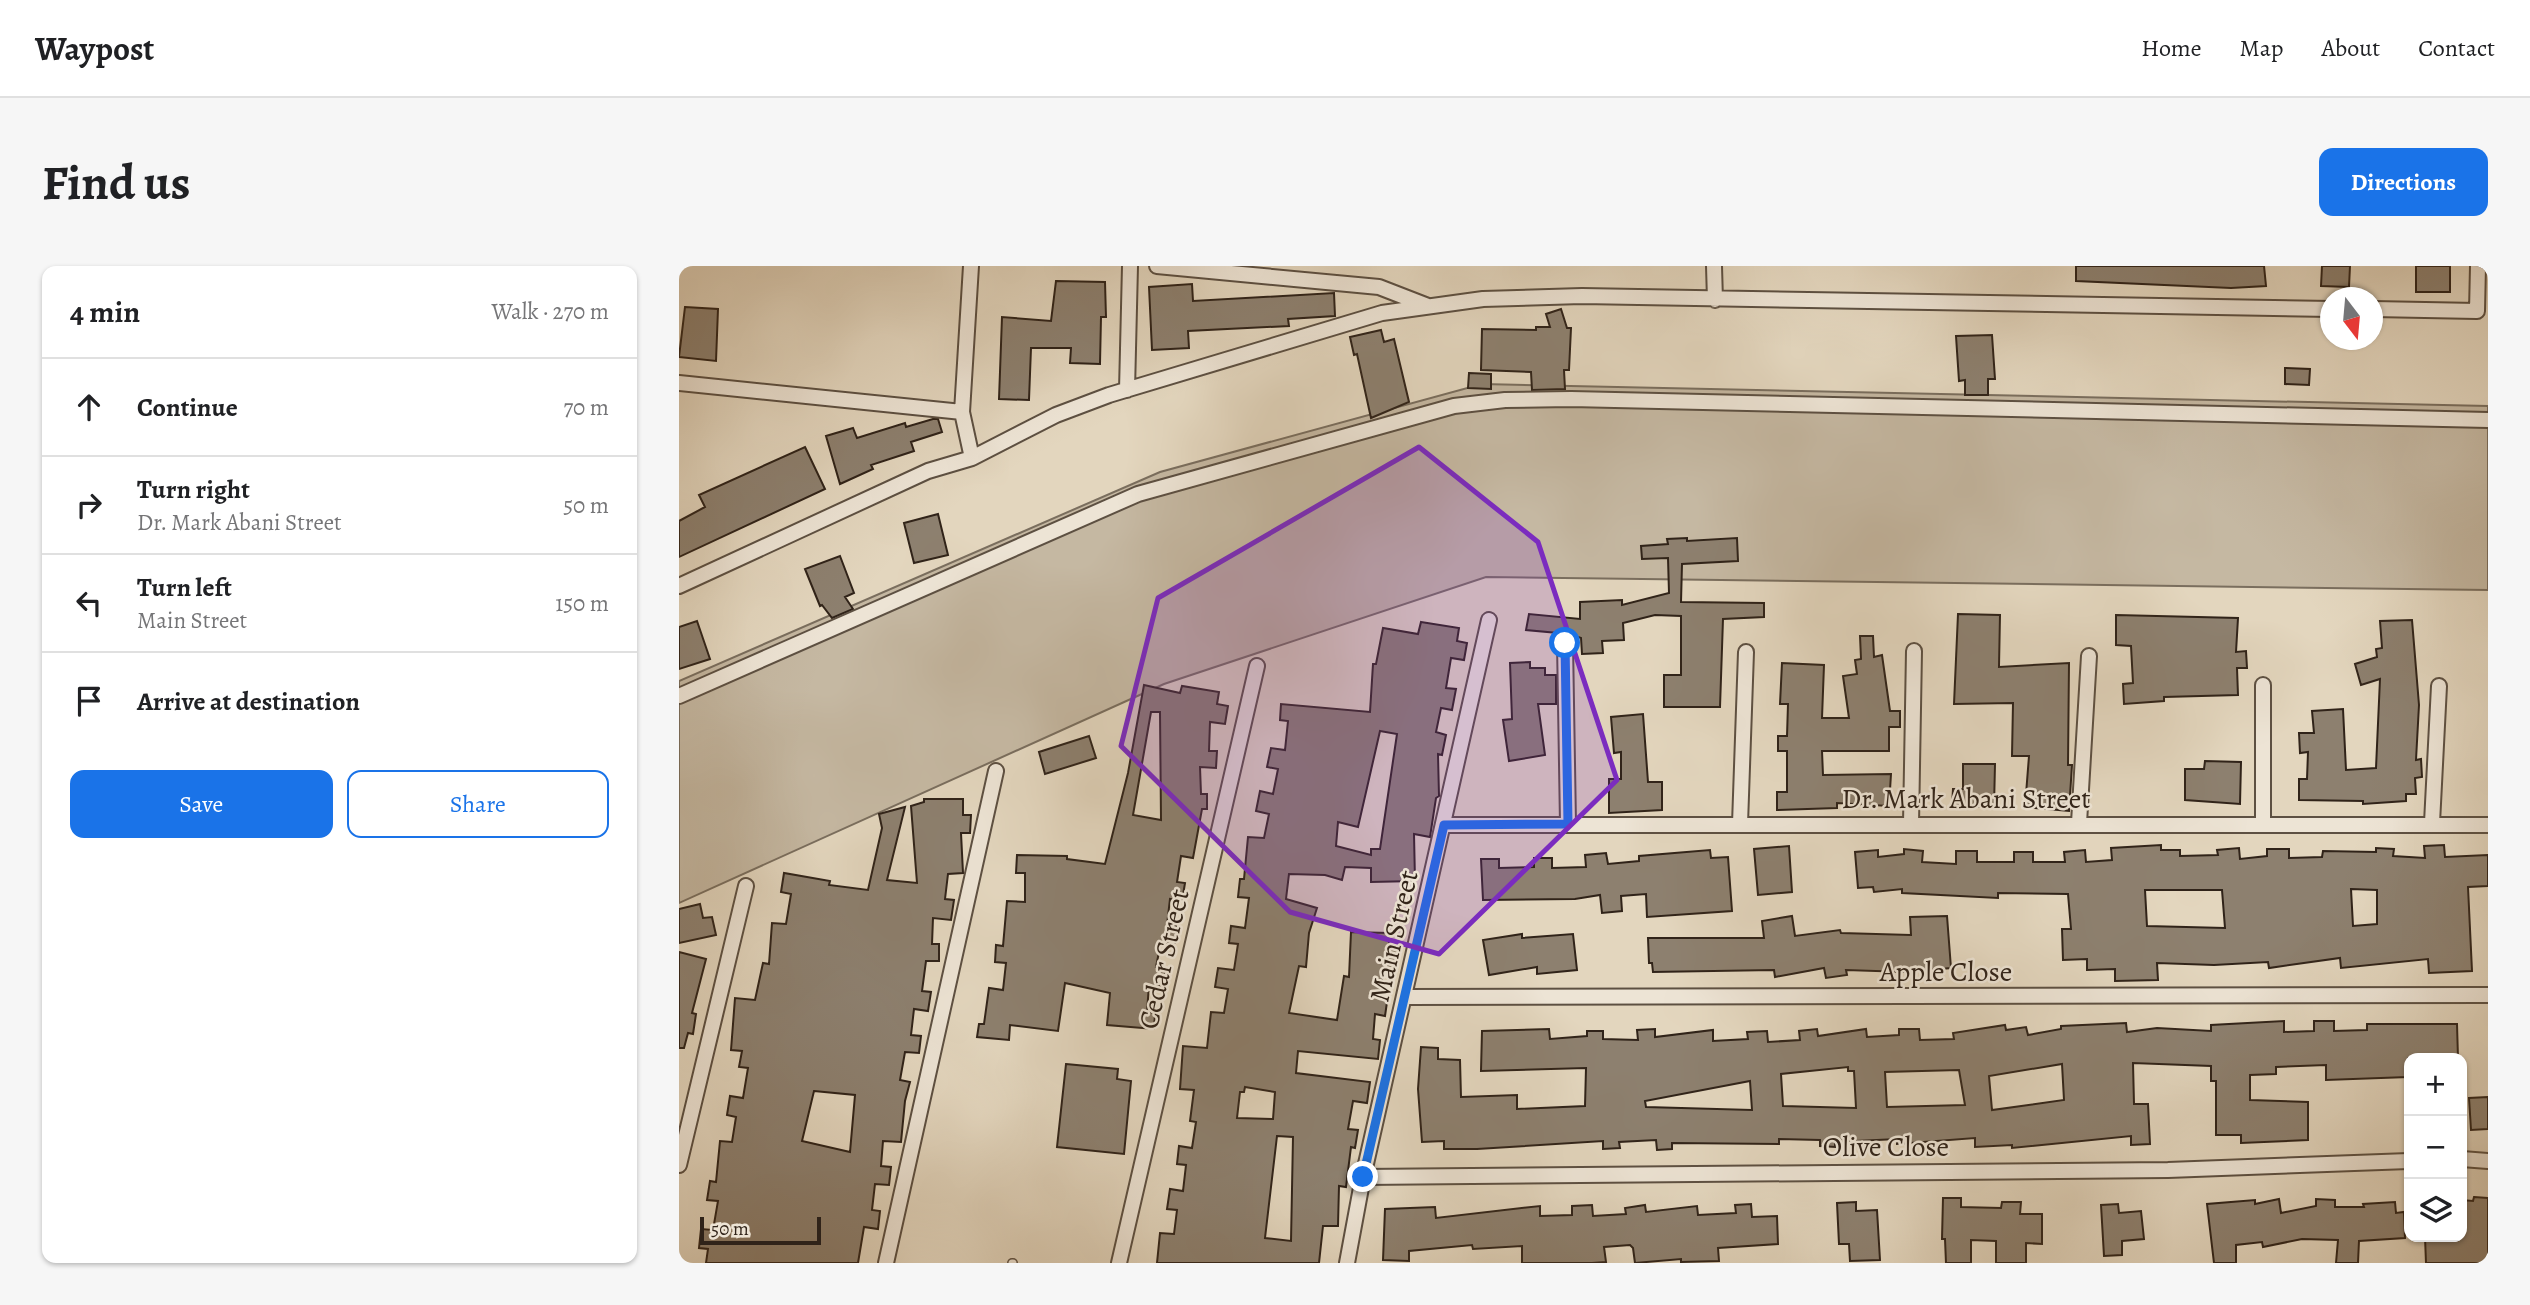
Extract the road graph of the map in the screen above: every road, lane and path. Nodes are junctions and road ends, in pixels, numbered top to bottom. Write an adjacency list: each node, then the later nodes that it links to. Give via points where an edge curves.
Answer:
1 (971, 266): 13 (street)
2 (1130, 266): 12 (street)
3 (1157, 266): 6 (street)
4 (1714, 266): 7 (street)
5 (2478, 266): 10 (street, via 2477,311)
6 (1256, 271): 8 (street, via 1379,287)
7 (1716, 300): 8 (street, via 1582,296 1483,299); 9 (street)
8 (1430, 307): 12 (street, via 1382,313)
9 (2320, 309)
10 (2383, 309)
11 (679, 383): 13 (street)
12 (1127, 390): 15 (street, via 1056,415)
13 (963, 412): 15 (street)
14 (2488, 420): 25 (street, via 1571,399 1454,406 1138,494)
15 (972, 457): 16 (street, via 928,471)
16 (679, 586)
17 (1489, 620): 33 (street, Main Street)
18 (1565, 643): 30 (street)
19 (1914, 651): 32 (street)
20 (1746, 652): 31 (street)
21 (2089, 656): 27 (street)
22 (1257, 666): 44 (street, Cedar Street)
23 (2263, 685): 28 (street)
24 (2439, 686): 29 (street)
25 (679, 696)
26 (996, 771): 43 (street)
27 (2080, 823): 28 (street, Dr. Mark Abani Street); 32 (street, Dr. Mark Abani Street)
28 (2263, 823): 29 (street, Dr. Mark Abani Street)
29 (2432, 823): 34 (street, Dr. Mark Abani Street)
30 (1568, 824): 31 (street, Dr. Mark Abani Street); 33 (street, Dr. Mark Abani Street)
31 (1741, 824): 32 (street, Dr. Mark Abani Street)
32 (1911, 824)
33 (1444, 825): 37 (street, Main Street)
34 (2488, 825)
35 (746, 886): 41 (street)
36 (2488, 995): 37 (street, Apple Close)
37 (1405, 997): 42 (street, Main Street)
38 (2467, 1159): 40 (street)
39 (2404, 1161): 42 (street, Olive Close, via 2168,1170)
40 (2488, 1161)
41 (679, 1165)
42 (1363, 1177): 45 (street, Main Street)
43 (886, 1263)
44 (1119, 1263)
45 (1347, 1263)

